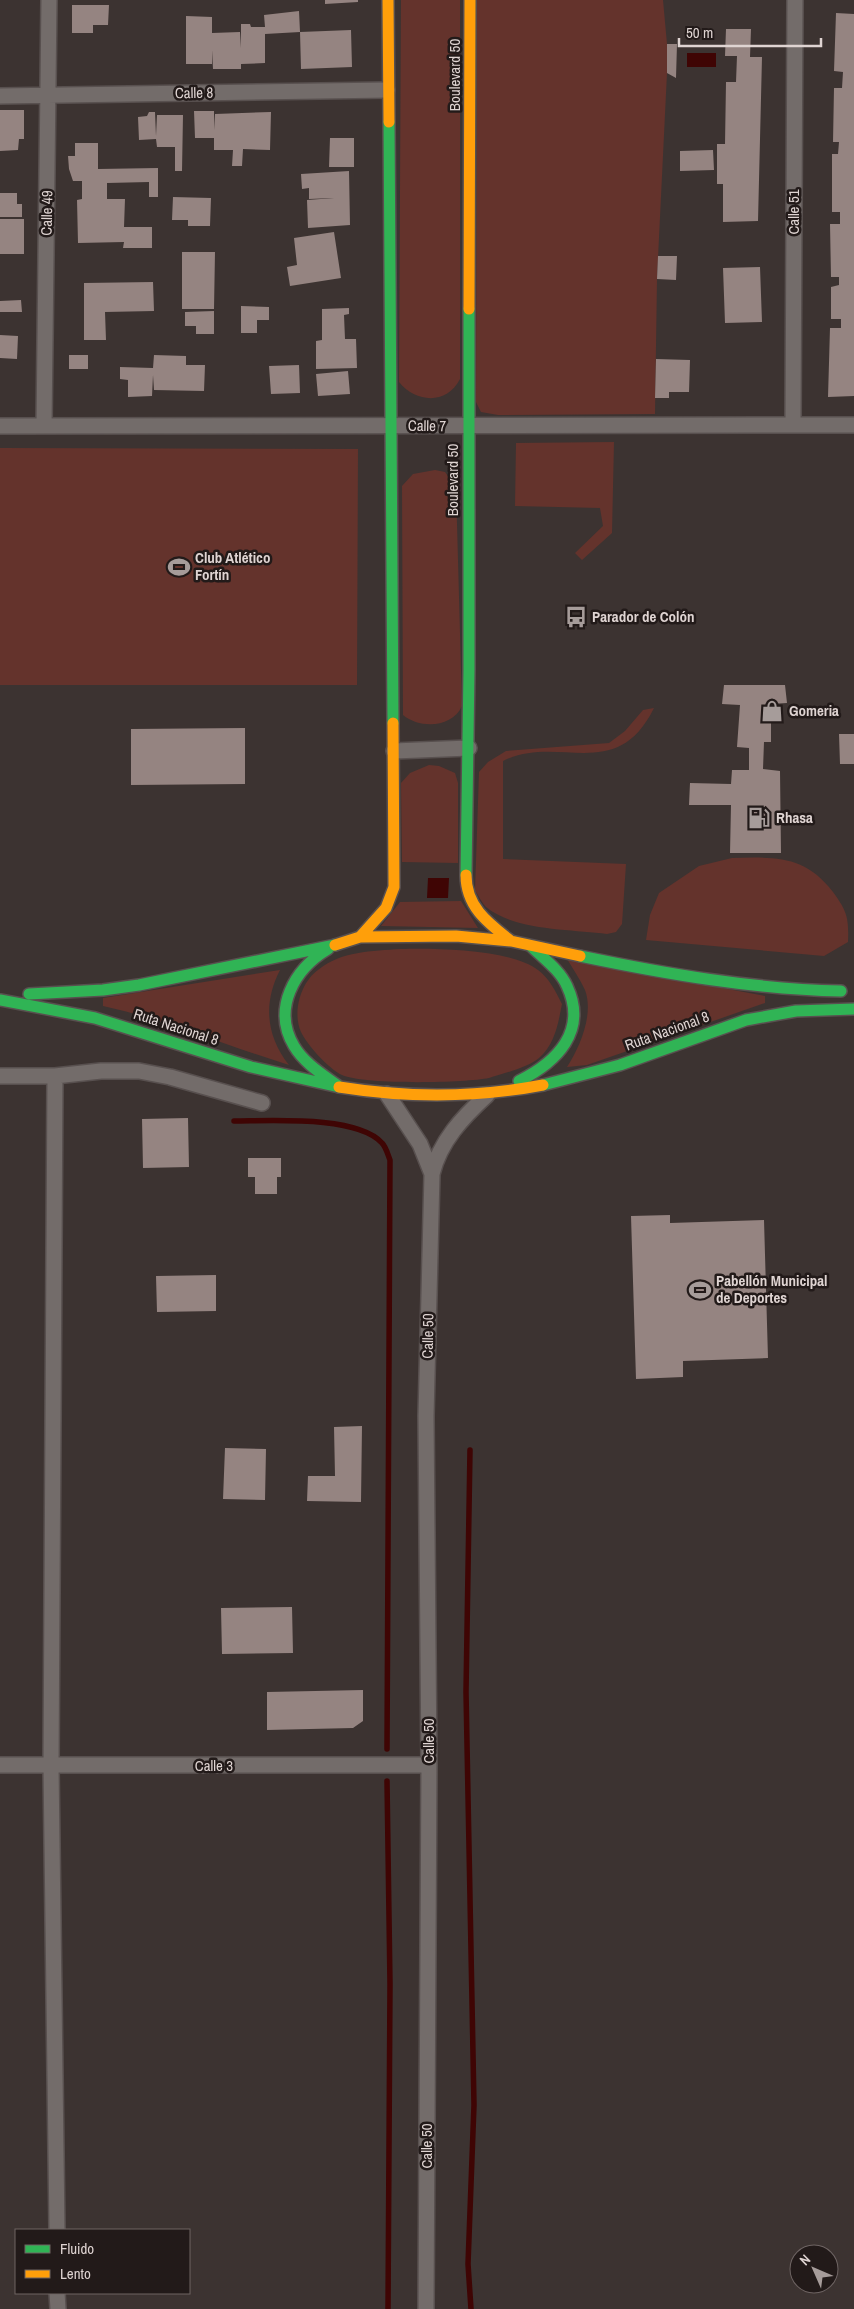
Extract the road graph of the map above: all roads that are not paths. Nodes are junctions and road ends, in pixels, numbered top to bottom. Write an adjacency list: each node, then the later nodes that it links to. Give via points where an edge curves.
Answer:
1 (49, 0): 6 (street, Calle 49)
2 (388, 0): 5 (main road)
3 (470, 0): 13 (main road, Boulevard 50)
4 (795, 0): 9 (street, Calle 51)
5 (387, 90): 6 (street, Calle 8); 8 (main road)
6 (49, 95): 7 (street, Calle 8); 12 (street, Calle 49)
7 (0, 96)
8 (391, 425): 12 (street, Calle 7); 13 (street, Calle 7); 15 (main road)
9 (793, 425): 10 (street, Calle 7); 13 (street, Calle 7)
10 (854, 425)
11 (0, 426): 12 (street, Calle 7)
12 (44, 426)
13 (468, 426): 14 (main road, Boulevard 50)
14 (469, 748): 15 (street); 17 (main road, Boulevard 50, via 468,897 482,918)
15 (394, 751): 16 (main road, via 393,898)
16 (360, 938): 17 (main road, Ruta Nacional 8, via 456,936); 18 (main road, Ruta Nacional 8)
17 (511, 941): 19 (main road, Ruta Nacional 8)
18 (338, 944): 21 (main road, Ruta Nacional 8, via 139,985); 26 (main road, Ruta Nacional 8, via 316,954 303,967 292,982 285,1015 287,1033 295,1047 308,1062)
19 (531, 946): 20 (main road, Ruta Nacional 8, via 718,982); 27 (main road, Ruta Nacional 8, via 567,986 574,1004 574,1022 558,1057 544,1069)
20 (854, 991)
21 (0, 996)
22 (0, 1000): 26 (main road, Ruta Nacional 8, via 97,1019 250,1067)
23 (854, 1009): 27 (main road, Ruta Nacional 8, via 802,1009 763,1015 604,1070 546,1084)
24 (0, 1076): 25 (street)
25 (55, 1076): 29 (street, via 139,1071); 33 (street)
26 (342, 1089): 28 (main road, Ruta Nacional 8)
27 (491, 1092): 28 (main road, Ruta Nacional 8, via 460,1096); 30 (street, Calle 50, via 443,1144)
28 (387, 1094): 30 (street, Calle 50, via 420,1144)
29 (262, 1103)
30 (432, 1174): 32 (street, Calle 50, via 426,1416)
31 (0, 1765): 33 (street, Calle 3)
32 (429, 1765): 33 (street, Calle 3); 37 (street, Calle 50)
33 (51, 1766): 34 (street)
34 (57, 2229)
35 (57, 2294): 36 (street)
36 (58, 2309)
37 (426, 2309)

